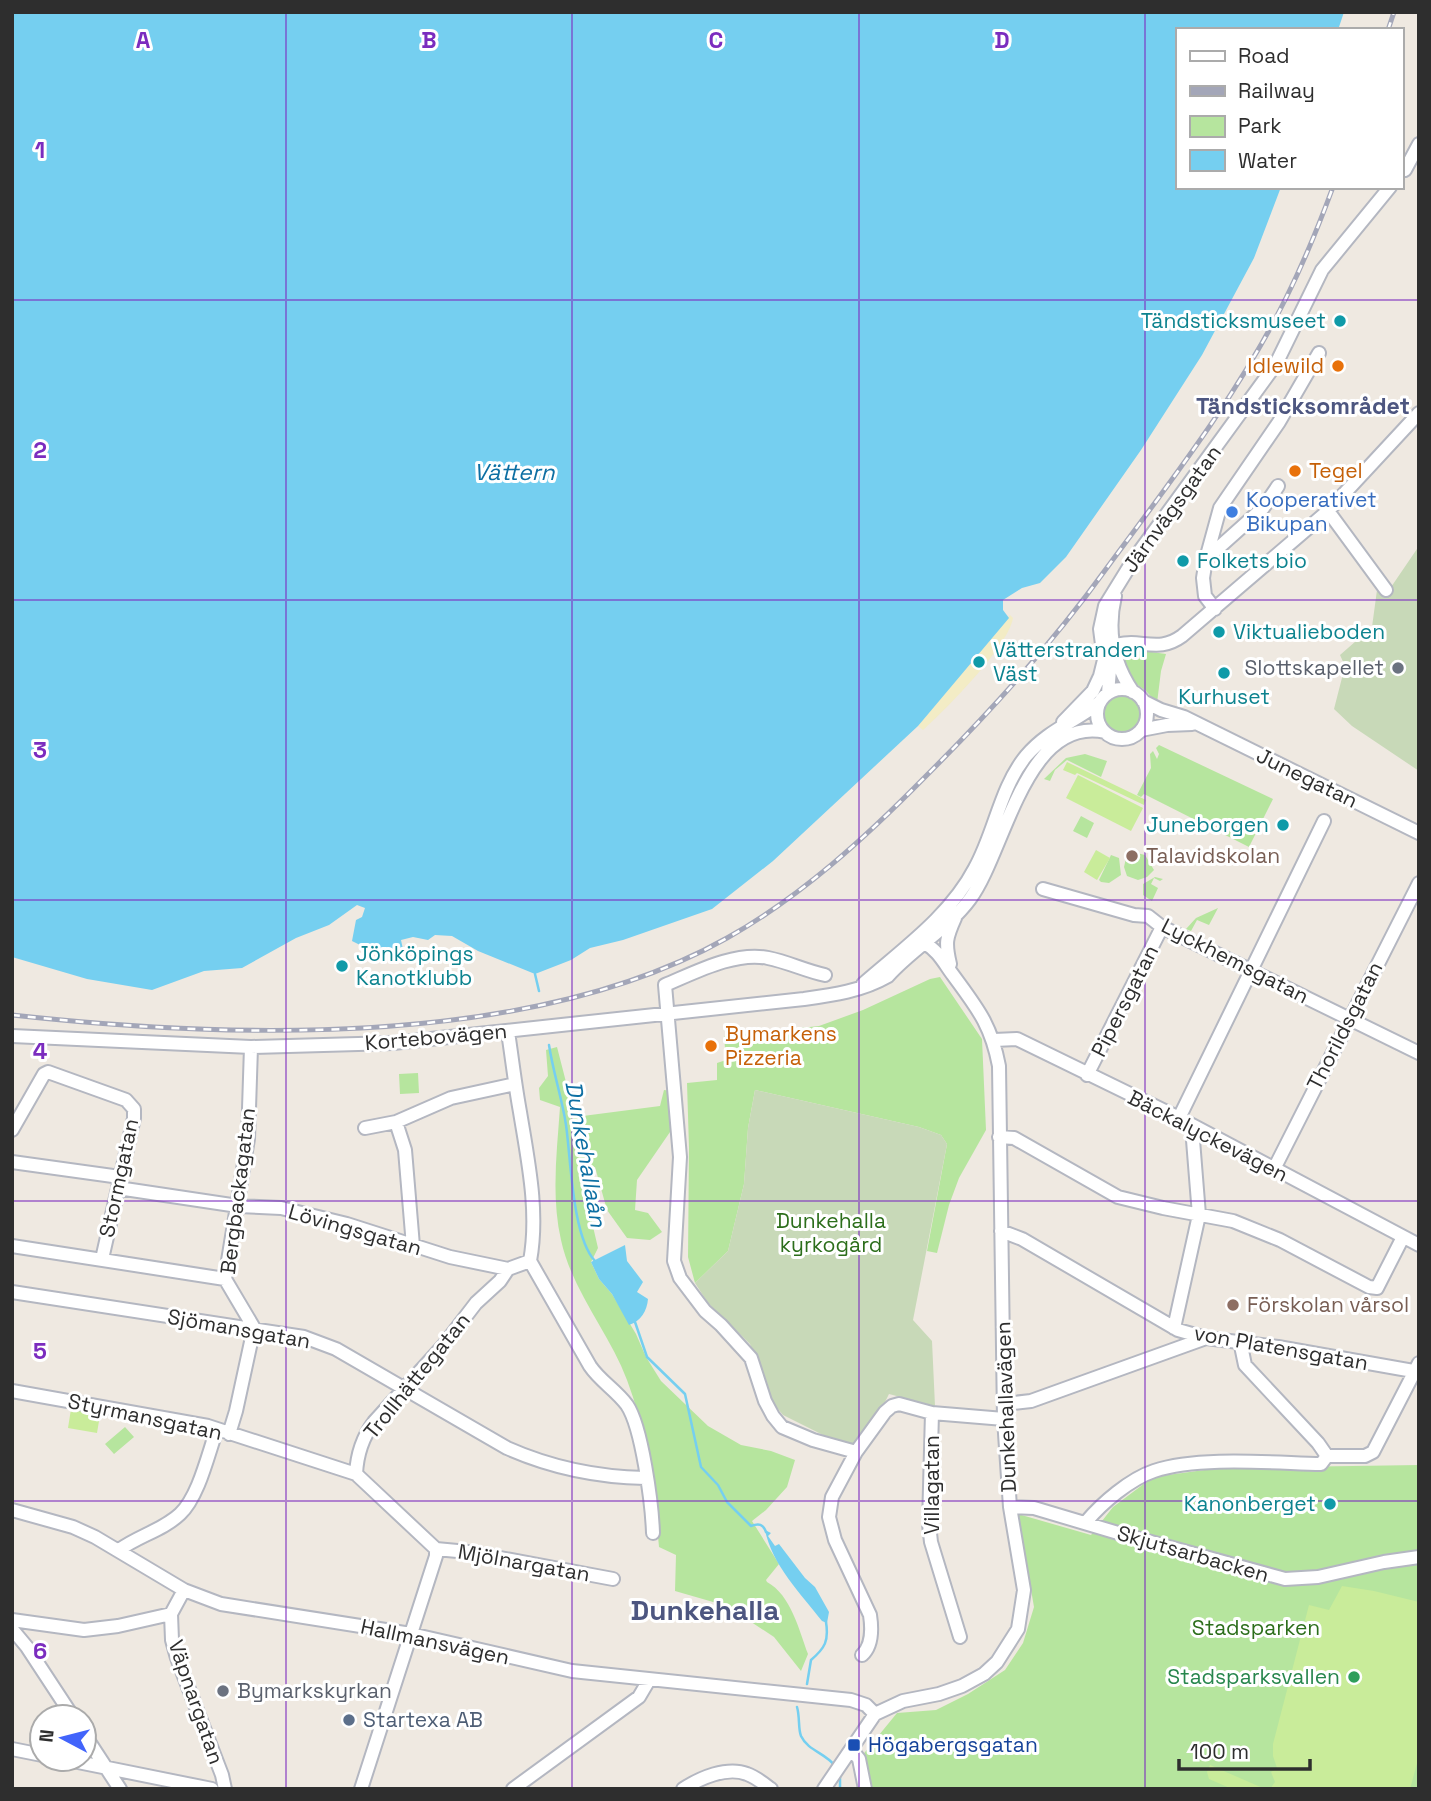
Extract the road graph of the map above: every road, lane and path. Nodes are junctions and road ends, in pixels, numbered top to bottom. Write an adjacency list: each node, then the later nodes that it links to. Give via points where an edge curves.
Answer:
1 (1419, 144): 2 (street)
2 (1411, 167)
3 (1388, 189): 11 (street, Järnvägsgatan, via 1327,263 1276,364 1134,559 1116,589)
4 (1320, 354): 8 (street, via 1224,499)
5 (1419, 412): 7 (street)
6 (1278, 486): 8 (street, via 1263,508)
7 (1328, 511): 9 (street); 10 (street)
8 (1206, 559): 10 (street, via 1205,596)
9 (1386, 590)
10 (1214, 609): 11 (street, via 1171,643 1133,643)
11 (1107, 651): 12 (street, Järnvägsgatan); 13 (street, Järnvägsgatan, via 1110,670); 16 (street, via 1093,691)
12 (1133, 692): 13 (street, via 1118,689); 14 (street)
13 (1104, 698): 16 (street, Kortebovägen, via 1086,714); 18 (street, via 1097,718)
14 (1143, 701): 15 (street, Junegatan); 17 (street, via 1146,718)
15 (1195, 724): 17 (street, Junegatan); 20 (street, Junegatan)
16 (1059, 727): 25 (street, Kortebovägen, via 1033,748 1017,769 976,867)
17 (1141, 730): 18 (street, via 1123,738)
18 (1105, 732): 23 (street, Kortebovägen, via 1077,732 1040,760 1018,794 982,881)
19 (1324, 821): 26 (street)
20 (1419, 833)
21 (1419, 883): 31 (street, Thorildsgatan)
22 (1044, 889): 24 (street, Lyckhemsgatan, via 1148,916)
23 (956, 915): 25 (street, Kortebovägen); 28 (street, via 945,946)
24 (1163, 927): 26 (street, Lyckhemsgatan); 37 (street, Pipersgatan)
25 (925, 942): 28 (street, Dunkehallavägen); 29 (street, Kortebovägen); 29 (street, Kortebovägen, via 888,976)
26 (1252, 971): 31 (street, Lyckhemsgatan); 39 (street)
27 (825, 975): 30 (street, via 766,957 723,963 665,985)
28 (953, 975): 34 (street, Dunkehallavägen)
29 (858, 988): 30 (street, Kortebovägen, via 815,998)
30 (668, 1013): 32 (street, Kortebovägen); 71 (street, via 680,1157 674,1261 680,1278 751,1357 765,1401 782,1427)
31 (1348, 1019): 36 (street, Lyckhemsgatan); 46 (street, Thorildsgatan)
32 (508, 1032): 35 (street, Kortebovägen, via 393,1043); 38 (street)
33 (12, 1036): 35 (street, Kortebovägen)
34 (994, 1040): 37 (street, Bäckalyckevägen, via 1017,1039); 44 (street, Dunkehallavägen, via 999,1066)
35 (251, 1047): 48 (street, Bergbackagatan, via 248,1139)
36 (1419, 1053)
37 (1087, 1074): 39 (street, Bäckalyckevägen)
38 (515, 1084): 40 (street, via 451,1098); 56 (street, via 533,1210)
39 (1179, 1118): 42 (street, Bäckalyckevägen)
40 (396, 1122): 41 (street); 54 (street, via 405,1150)
41 (365, 1128)
42 (1198, 1129): 46 (street, Bäckalyckevägen); 49 (street, via 1193,1140)
43 (12, 1130): 47 (street, Stormgatan, via 48,1072 127,1100 134,1118)
44 (999, 1137): 49 (street, via 1014,1138 1118,1197); 50 (street, Dunkehallavägen)
45 (12, 1162): 47 (street, Lövingsgatan)
46 (1274, 1169): 51 (street, Bäckalyckevägen)
47 (119, 1183): 48 (street, Lövingsgatan); 55 (street, Stormgatan)
48 (238, 1206): 54 (street, Lövingsgatan, via 313,1214); 58 (street, Bergbackagatan)
49 (1199, 1215): 51 (street, via 1233,1221 1280,1240 1377,1288); 61 (street)
50 (1001, 1231): 61 (street, von Platensgatan); 67 (street, Dunkehallavägen)
51 (1403, 1237): 52 (street, Bäckalyckevägen)
52 (1419, 1245)
53 (12, 1246): 55 (street)
54 (413, 1247): 57 (street, Lövingsgatan)
55 (102, 1259): 58 (street)
56 (530, 1261): 57 (street, Trollhättegatan); 74 (street, via 596,1375 634,1417)
57 (508, 1269): 65 (street, Trollhättegatan)
58 (225, 1279): 60 (street, Bergbackagatan)
59 (12, 1292): 60 (street, Sjömansgatan)
60 (254, 1328): 65 (street, Sjömansgatan, via 319,1342); 70 (street)
61 (1174, 1328): 62 (street, von Platensgatan)
62 (1206, 1338): 63 (street, von Platensgatan); 67 (street, via 1031,1401)
63 (1240, 1341): 64 (street, von Platensgatan); 72 (street, via 1245,1365)
64 (1417, 1369): 72 (street, via 1373,1452)
65 (405, 1388): 73 (street, Trollhättegatan, via 366,1432); 74 (street, Sjömansgatan, via 533,1459 573,1472)
66 (12, 1391): 70 (street, Styrmansgatan)
67 (1004, 1404): 69 (street, Dunkehallavägen)
68 (932, 1413): 69 (street); 71 (street, via 892,1406); 88 (street, Villagatan, via 931,1542)
69 (1003, 1419): 75 (street, Dunkehallavägen)
70 (223, 1432): 73 (street, Styrmansgatan); 80 (street, via 181,1514)
71 (856, 1452): 89 (street, via 832,1497 829,1517 870,1615 867,1651)
72 (1327, 1456): 77 (street, via 1321,1464 1218,1462 1154,1471 1106,1501)
73 (356, 1474): 79 (street)
74 (645, 1478): 78 (street)
75 (1010, 1507): 77 (street, Skjutsarbacken, via 1034,1507); 92 (street, Dunkehallavägen, via 1024,1590 1018,1629 1010,1644 998,1662 962,1686 903,1701)
76 (12, 1510): 80 (street, Hallmansvägen, via 73,1527)
77 (1086, 1522): 81 (street, Skjutsarbacken, via 1285,1579)
78 (653, 1532)
79 (436, 1549): 82 (street, Mjölnargatan); 87 (street)
80 (119, 1550): 83 (street, Hallmansvägen)
81 (1419, 1557)
82 (613, 1578)
83 (184, 1590): 84 (street); 87 (street, Hallmansvägen, via 221,1604)
84 (171, 1614): 85 (street, via 84,1630); 100 (street, Väpnargatan, via 177,1658)
85 (12, 1620)
86 (12, 1629): 91 (street)
87 (411, 1634): 90 (street, Hallmansvägen, via 566,1670); 101 (street)
88 (960, 1637)
89 (862, 1655)
90 (649, 1679): 92 (street, Hallmansvägen, via 851,1700); 102 (street, via 639,1697)
91 (64, 1703)
92 (875, 1714): 94 (street)
93 (98, 1755): 96 (street)
94 (847, 1755): 97 (street); 105 (street, via 859,1759)
95 (98, 1766): 96 (street)
96 (107, 1768): 98 (street); 99 (street)
97 (827, 1785)
98 (120, 1789)
99 (212, 1789)
100 (225, 1789)
101 (361, 1789)
102 (513, 1789)
103 (683, 1789): 104 (street, via 712,1774 732,1771 747,1773)
104 (771, 1789)
105 (865, 1789)

